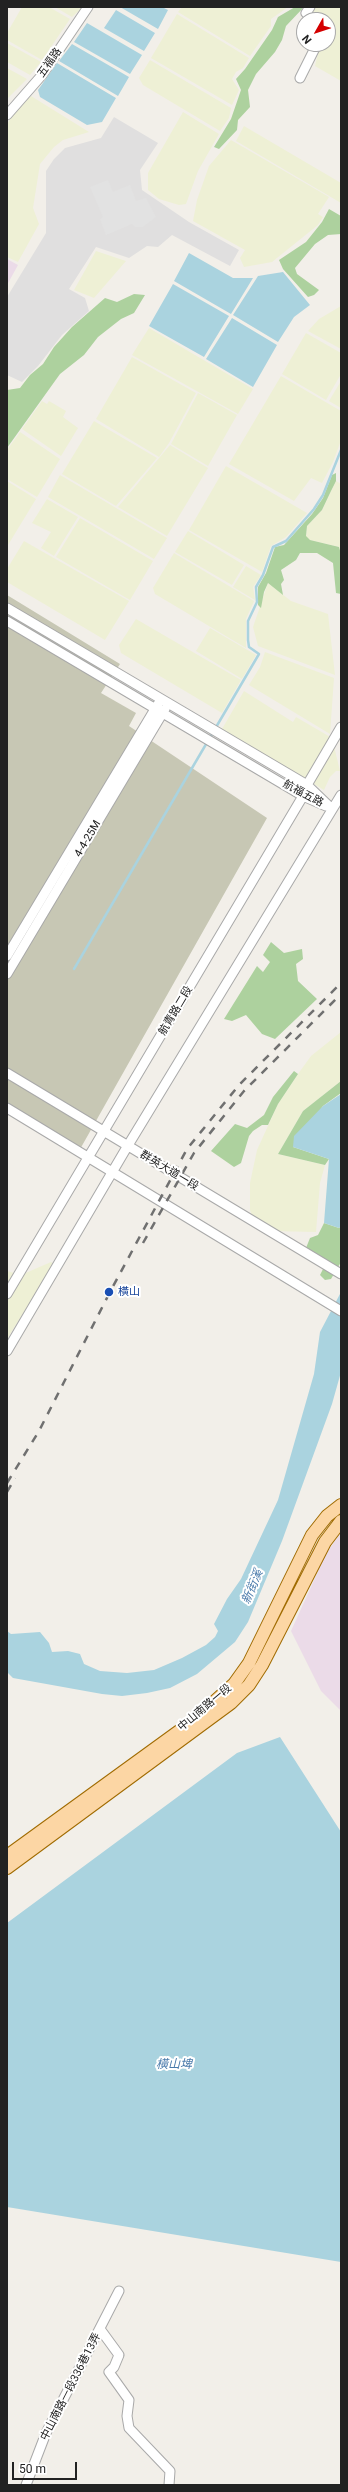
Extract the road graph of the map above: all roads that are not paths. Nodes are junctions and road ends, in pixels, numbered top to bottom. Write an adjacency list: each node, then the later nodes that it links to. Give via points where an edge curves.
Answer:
1 (88, 7): 4 (street, 五福路, via 42,75)
2 (313, 52): 3 (street)
3 (300, 78)
4 (7, 115)
5 (7, 608): 7 (street, 航福五路)
6 (7, 621): 8 (street, 航福五路)
7 (164, 702): 8 (street, 4-4-25M); 10 (street, 航福五路)
8 (159, 711): 12 (street, 航福五路); 14 (street, 4-4-25M); 15 (street, 4-4-25M)
9 (341, 727): 10 (street, 航青路二段)
10 (307, 785): 12 (street, 航青路二段); 13 (street, 航福五路)
11 (341, 795): 13 (street)
12 (303, 796): 13 (street, 航福五路); 18 (street, 航青路二段)
13 (332, 809): 19 (street)
14 (7, 956)
15 (7, 974)
16 (7, 1074): 18 (street, 群英大道一段)
17 (7, 1108): 20 (street)
18 (104, 1132): 19 (street, 群英大道一段); 20 (street, 航青路二段)
19 (127, 1147): 21 (street); 22 (street, 群英大道一段)
20 (89, 1156): 21 (street); 23 (street, 航青路二段)
21 (113, 1171): 24 (street); 25 (street)
22 (341, 1274)
23 (7, 1294)
24 (341, 1311)
25 (7, 1351)
26 (341, 1505): 28 (main road, 中山南路一段, via 327,1516 312,1535 248,1663 234,1684 193,1721)
27 (341, 1521): 29 (main road, 中山南路一段, via 325,1542 262,1664 249,1685 231,1704)
28 (7, 1856)
29 (7, 1868)
30 (119, 2291): 31 (street, 中山南路一段336巷13弄)
31 (100, 2329): 32 (street, 中山南路一段336巷13弄, via 46,2433); 33 (street, via 119,2355 109,2372 129,2400 129,2428 170,2471)
32 (26, 2485)
33 (169, 2485)

